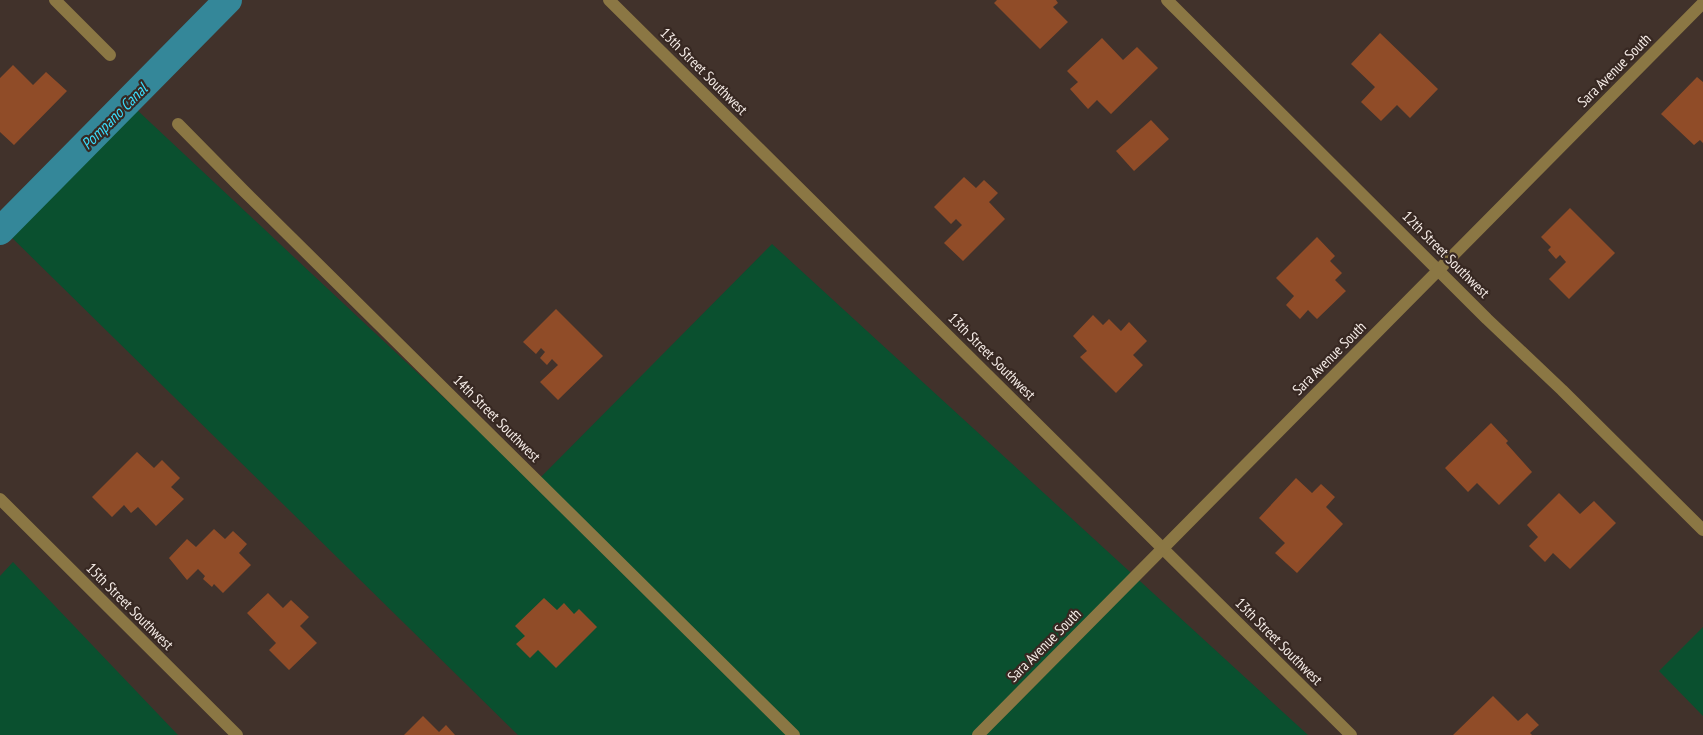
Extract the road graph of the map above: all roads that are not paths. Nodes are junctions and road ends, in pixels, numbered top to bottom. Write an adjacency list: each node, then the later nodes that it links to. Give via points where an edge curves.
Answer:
1 (54, 0): 5 (street)
2 (609, 0): 10 (street, 13th Street Southwest)
3 (1167, 0): 7 (street, 12th Street Southwest)
4 (1703, 3): 7 (street, Sara Avenue South)
5 (110, 55)
6 (178, 124): 12 (street, 14th Street Southwest)
7 (1440, 270): 9 (street, 12th Street Southwest); 10 (street, Sara Avenue South)
8 (0, 499): 11 (street, 15th Street Southwest)
9 (1703, 530)
10 (1163, 549): 13 (street, Sara Avenue South); 14 (street, 13th Street Southwest)
11 (237, 735)
12 (794, 735)
13 (978, 735)
14 (1351, 735)

